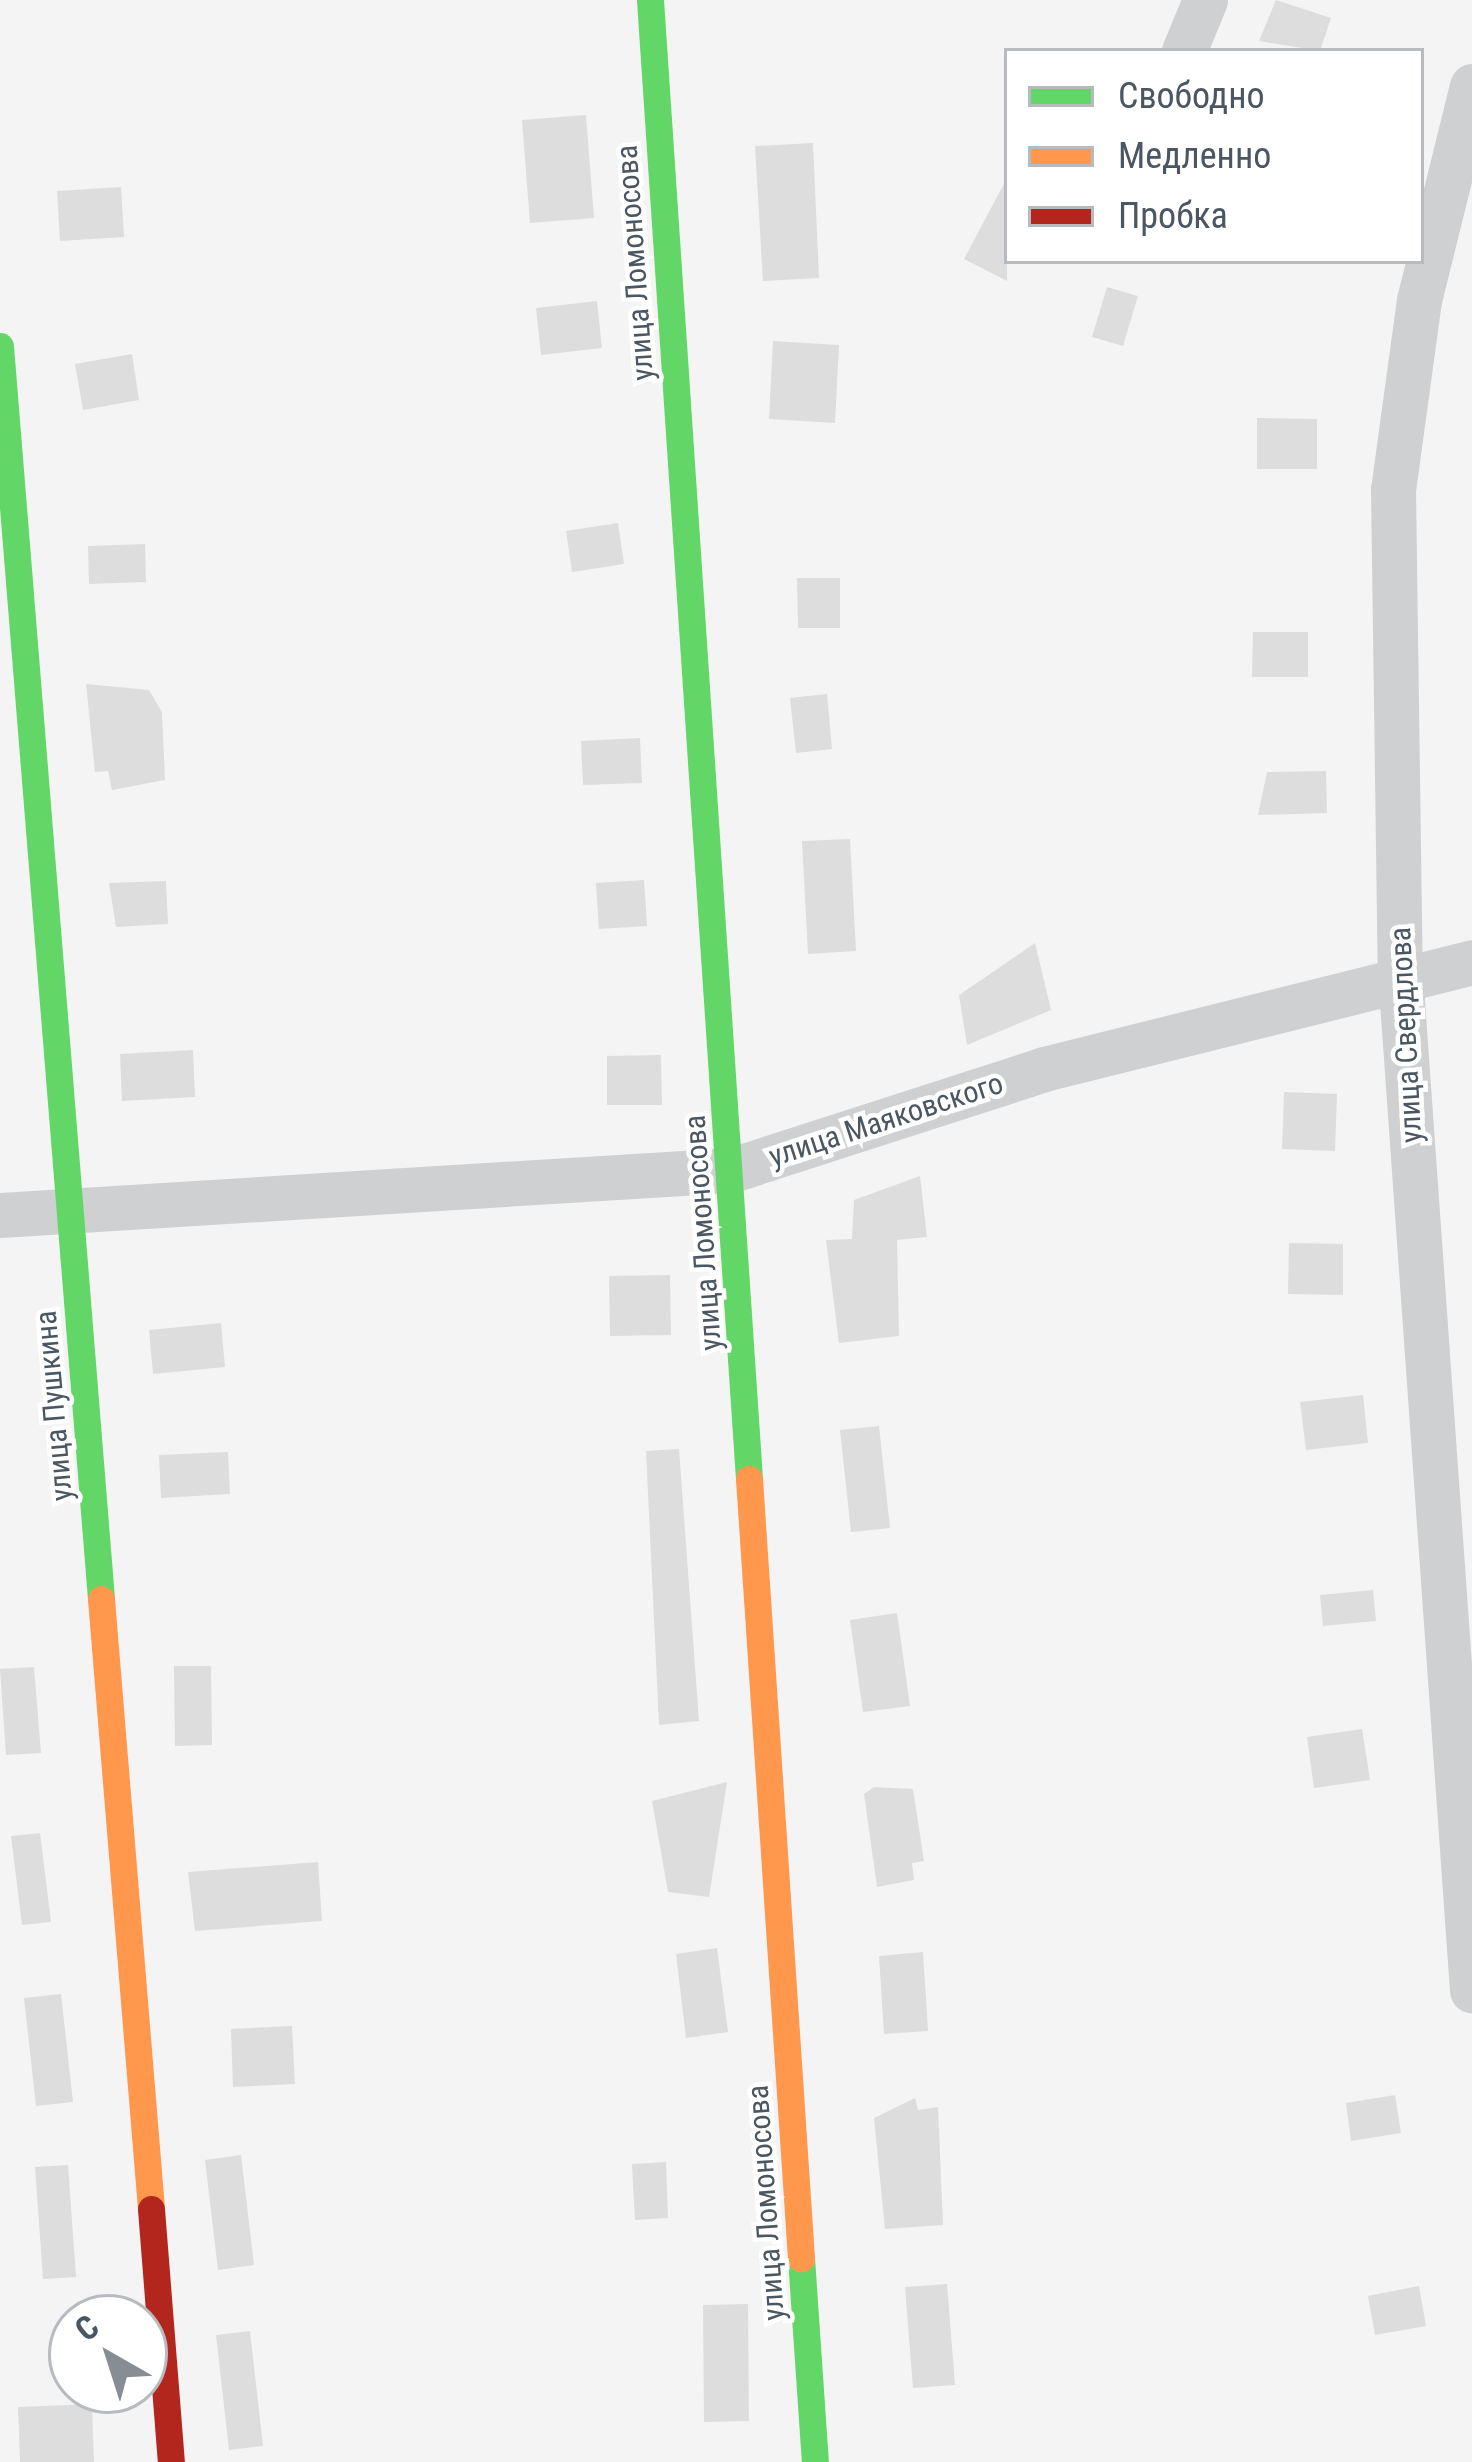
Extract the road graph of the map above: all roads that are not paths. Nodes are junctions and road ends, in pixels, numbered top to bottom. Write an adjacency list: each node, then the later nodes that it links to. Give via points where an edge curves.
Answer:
1 (650, 0): 8 (street, улица Ломоносова)
2 (1205, 0): 3 (street)
3 (1185, 48)
4 (1472, 86): 7 (street, улица Свердлова, via 1419,300 1393,489)
5 (0, 346): 9 (street, улица Пушкина)
6 (1472, 962): 7 (street, улица Маяковского)
7 (1400, 973): 8 (street, улица Маяковского, via 1044,1069); 11 (street, улица Свердлова)
8 (732, 1171): 9 (street, улица Маяковского); 13 (street, улица Ломоносова)
9 (71, 1211): 10 (street, улица Маяковского); 12 (street, улица Пушкина)
10 (0, 1215)
11 (1472, 1990)
12 (171, 2462)
13 (815, 2462)

